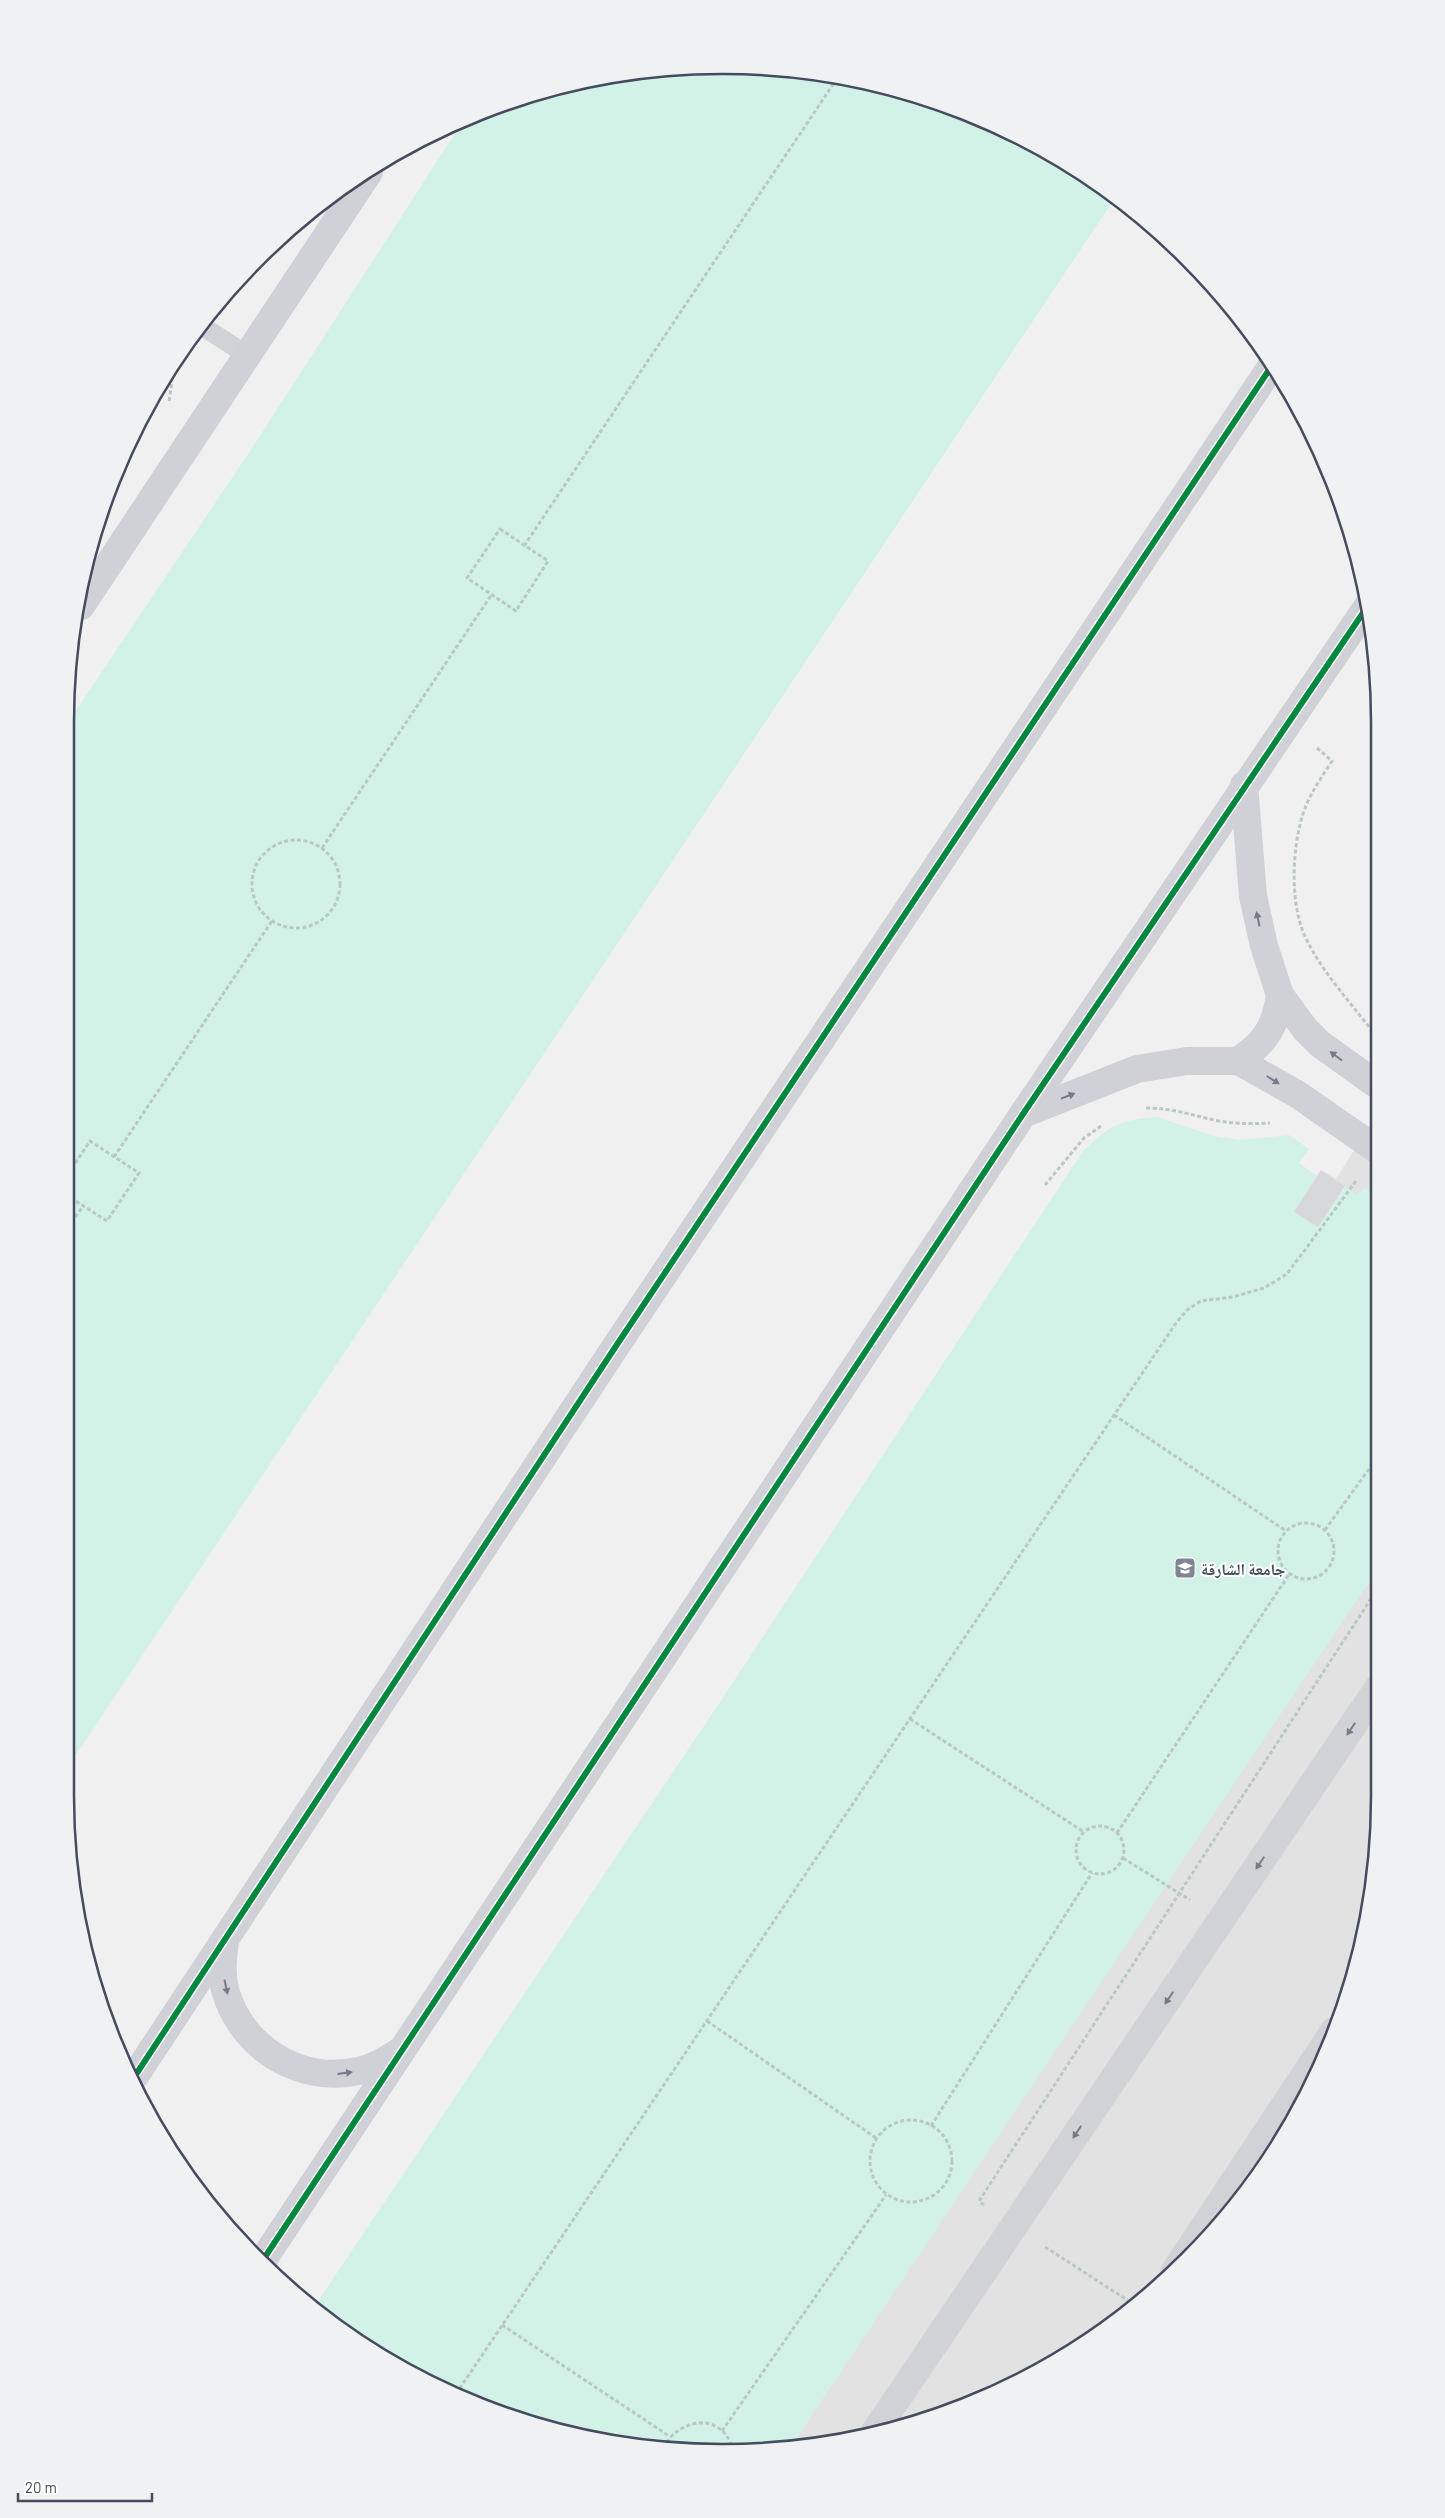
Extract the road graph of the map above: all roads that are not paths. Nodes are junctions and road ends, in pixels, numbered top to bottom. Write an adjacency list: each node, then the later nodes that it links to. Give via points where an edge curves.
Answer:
1 (361, 183): 3 (street)
2 (207, 329): 3 (lane)
3 (247, 355): 5 (street)
4 (1268, 372): 14 (street, via 616,1346)
5 (85, 599)
6 (1362, 614): 7 (street)
7 (1244, 785): 8 (street, one-way to 7, via 1264,946 1253,896); 11 (street)
8 (1280, 995): 9 (street, via 1277,1015 1268,1034 1255,1050); 10 (street, one-way to 8, via 1305,1030)
9 (1238, 1062): 11 (street, one-way to 9, via 1137,1069 1187,1062); 12 (street, one-way to 12, via 1297,1094)
10 (1371, 1080)
11 (1023, 1114): 15 (street)
12 (1371, 1146)
13 (1371, 1698): 20 (street, one-way to 20)
14 (226, 1939): 15 (street, one-way to 15, via 222,1964 225,1989 234,2012 247,2033 265,2051 286,2064 310,2072 360,2071); 17 (street)
15 (404, 2049): 19 (street)
16 (1314, 2062): 18 (street)
17 (137, 2073)
18 (1198, 2236)
19 (266, 2256)
20 (880, 2425)

